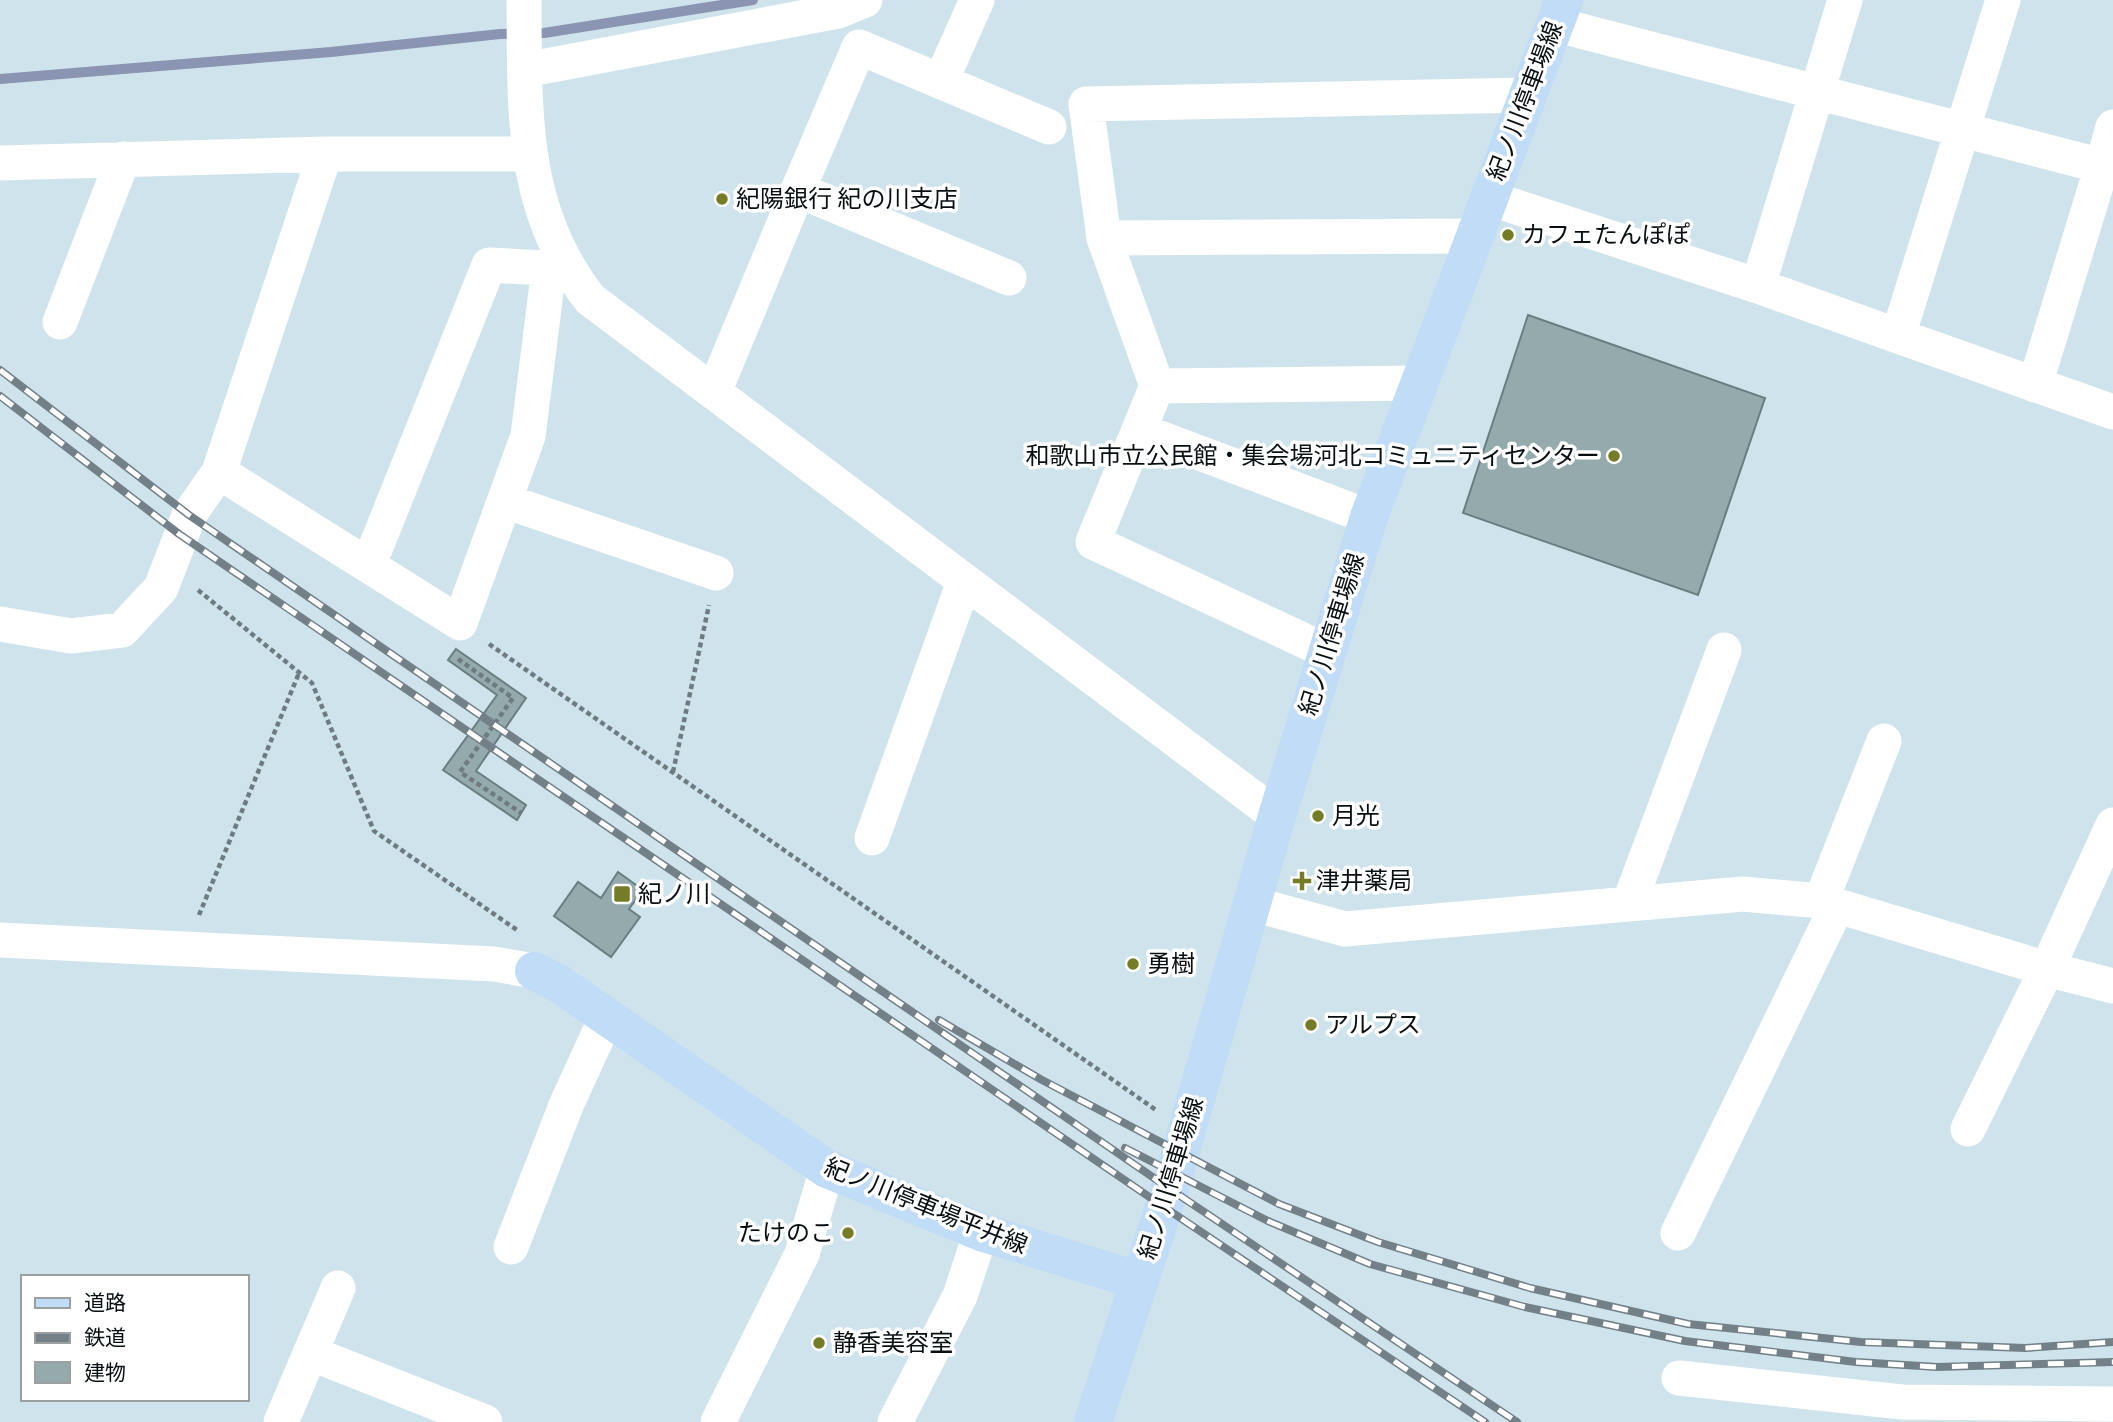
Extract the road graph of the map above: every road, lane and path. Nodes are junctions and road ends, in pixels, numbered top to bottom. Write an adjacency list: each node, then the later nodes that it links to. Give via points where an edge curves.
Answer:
1 (865, 0): 7 (street, via 838,11)
2 (977, 0): 8 (street)
3 (1845, 0): 9 (street)
4 (2003, 0): 13 (street)
5 (524, 9): 7 (street)
6 (1559, 12): 9 (street); 10 (main road, 紀ノ川停車場線)
7 (524, 63): 15 (street)
8 (941, 81): 11 (street); 19 (street, via 859,47)
9 (1817, 93): 13 (street); 25 (street)
10 (1527, 95): 20 (main road, 紀ノ川停車場線); 22 (street, via 1086,104)
11 (1049, 127)
12 (2113, 127): 18 (street)
13 (1962, 131): 18 (street); 27 (street)
14 (325, 154): 15 (street); 16 (street); 34 (street)
15 (529, 154): 23 (street)
16 (123, 159): 17 (street); 26 (street)
17 (0, 163)
18 (2102, 166): 29 (street)
19 (798, 190): 24 (street); 31 (street)
20 (1489, 198): 21 (main road, 紀ノ川停車場線); 25 (street)
21 (1474, 236): 22 (street); 28 (main road, 紀ノ川停車場線)
22 (1104, 238): 30 (street)
23 (558, 269): 31 (street, via 590,299); 35 (street, via 528,436); 37 (street, via 489,265)
24 (1009, 278)
25 (1758, 286): 27 (street)
26 (60, 322)
27 (1898, 336): 29 (street)
28 (1418, 383): 30 (street); 36 (main road, 紀ノ川停車場線)
29 (2035, 385): 32 (street)
30 (1157, 386): 33 (street)
31 (714, 392): 40 (street)
32 (2113, 412)
33 (1139, 430): 36 (street); 44 (street, via 1093,542)
34 (219, 472): 37 (street); 38 (street, via 189,515)
35 (505, 501): 39 (street); 42 (street)
36 (1369, 517): 44 (main road, 紀ノ川停車場線)
37 (369, 564): 42 (street)
38 (170, 566): 41 (street, via 161,588 122,630 71,636); 45 (path)
39 (716, 573): 47 (path)
40 (964, 582): 49 (street); 51 (street)
41 (0, 624)
42 (456, 639): 47 (path); 48 (path, via 513,698 460,772)
43 (1724, 650): 54 (street)
44 (1326, 651): 49 (main road, 紀ノ川停車場線)
45 (299, 673): 56 (path); 58 (path, via 312,683 374,831 544,949)
46 (1884, 741): 52 (street)
47 (673, 772): 62 (path)
48 (521, 813)
49 (1277, 816): 53 (main road, 紀ノ川停車場線)
50 (2113, 825): 57 (street)
51 (872, 838)
52 (1829, 903): 54 (street, via 1743,894); 57 (street); 65 (street)
53 (1253, 904): 54 (street, via 1345,929); 62 (main road, 紀ノ川停車場線)
54 (1629, 904)
55 (0, 940): 56 (street)
56 (185, 949): 58 (street, via 494,964)
57 (2047, 969): 59 (street); 61 (street)
58 (534, 971): 60 (main road, 紀ノ川停車場平井線)
59 (2113, 986)
60 (607, 1016): 63 (main road, 紀ノ川停車場平井線); 66 (street, via 567,1103)
61 (1968, 1129)
62 (1186, 1131): 67 (main road, 紀ノ川停車場線)
63 (827, 1169): 64 (main road, 紀ノ川停車場平井線); 74 (street, via 802,1254)
64 (981, 1232): 67 (main road, 紀ノ川停車場平井線); 75 (street, via 960,1296)
65 (1678, 1233)
66 (511, 1247)
67 (1140, 1281): 76 (main road)
68 (338, 1288): 69 (street)
69 (310, 1353): 72 (street); 73 (street)
70 (1679, 1378): 71 (street, via 1902,1402)
71 (2113, 1404)
72 (281, 1422)
73 (485, 1422)
74 (718, 1422)
75 (895, 1422)
76 (1093, 1422)

